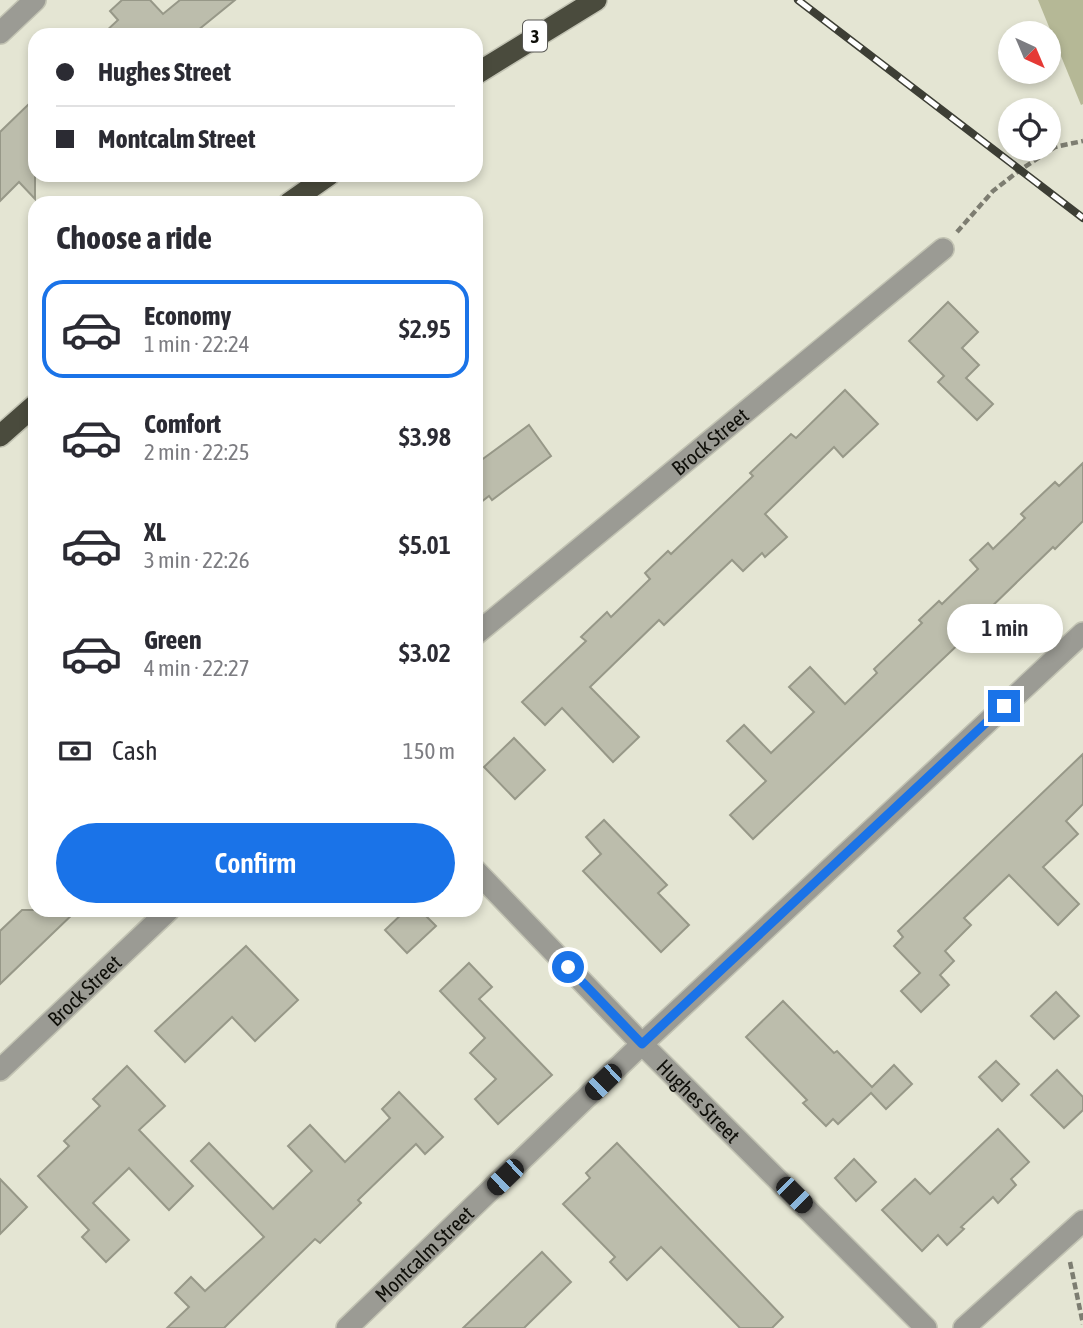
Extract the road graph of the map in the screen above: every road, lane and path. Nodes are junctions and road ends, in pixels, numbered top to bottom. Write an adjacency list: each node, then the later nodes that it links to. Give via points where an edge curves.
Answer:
1 (35, 0): 3 (street)
2 (596, 0): 4 (highway, 3)
3 (0, 33)
4 (483, 70)
5 (1083, 141): 8 (path, via 1055,147 1020,170 993,191)
6 (319, 182): 7 (highway)
7 (299, 196)
8 (943, 249): 11 (street, Brock Street)
9 (28, 411): 10 (highway)
10 (0, 436)
11 (483, 628)
12 (1083, 633): 15 (street, Montcalm Street)
13 (483, 878): 15 (street, Hughes Street)
14 (162, 917): 16 (street, Brock Street)
15 (642, 1044): 20 (street, Montcalm Street); 21 (street, Hughes Street)
16 (0, 1070)
17 (1083, 1221): 18 (street)
18 (1065, 1237): 19 (path); 22 (street)
19 (1083, 1324)
20 (347, 1328)
21 (926, 1328)
22 (964, 1328)

